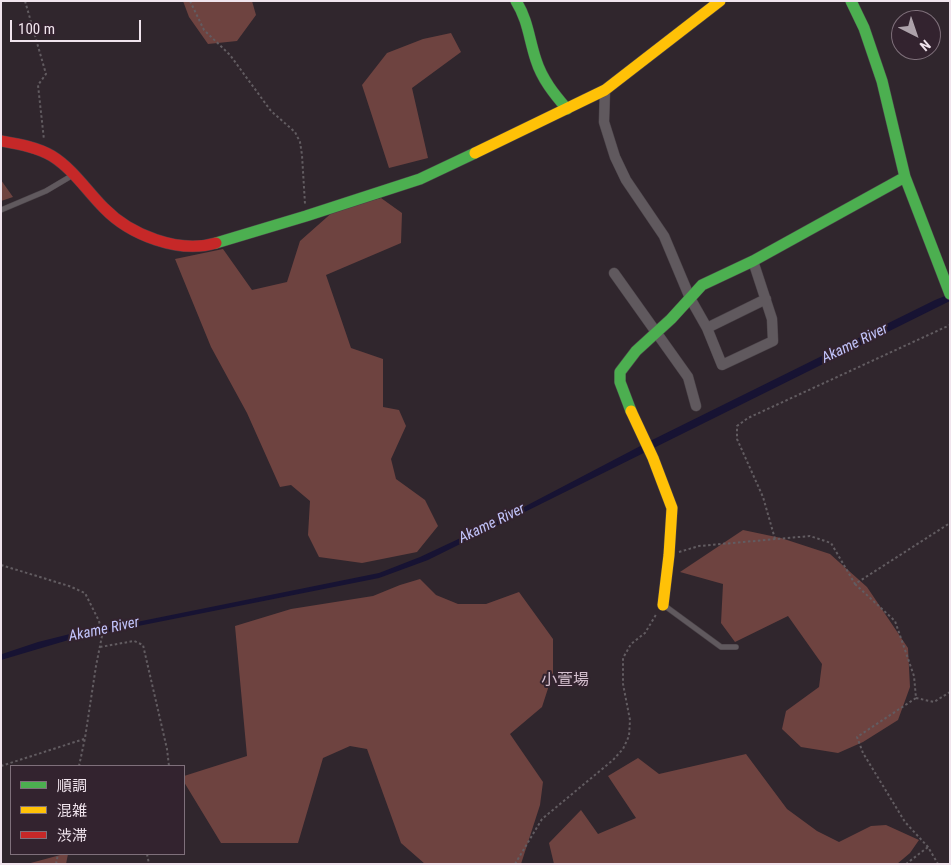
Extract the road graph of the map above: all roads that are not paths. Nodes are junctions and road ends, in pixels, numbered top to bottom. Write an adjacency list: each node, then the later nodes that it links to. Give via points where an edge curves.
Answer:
1 (516, 1): 5 (street, via 526,17 546,83)
2 (720, 1): 4 (street)
3 (850, 1): 8 (street, via 864,28 882,81)
4 (605, 90): 5 (street); 13 (street, via 604,122 615,158 664,236)
5 (567, 109): 7 (street, via 420,179 306,216 194,247 129,227 104,208)
6 (1, 141): 7 (street, via 45,152)
7 (74, 174): 9 (lane, via 46,191)
8 (906, 177): 10 (street); 12 (street)
9 (1, 210)
10 (753, 261): 13 (street, via 702,285); 14 (street)
11 (614, 273): 16 (street)
12 (949, 291)
13 (690, 298): 15 (street); 16 (street)
14 (766, 298): 15 (street); 15 (street, via 772,319 772,341 722,365)
15 (707, 328)
16 (655, 333): 17 (street, via 688,378); 18 (street, via 620,372 620,382 672,508)
17 (696, 406)
18 (662, 604): 19 (lane, via 721,646)
19 (736, 646)

